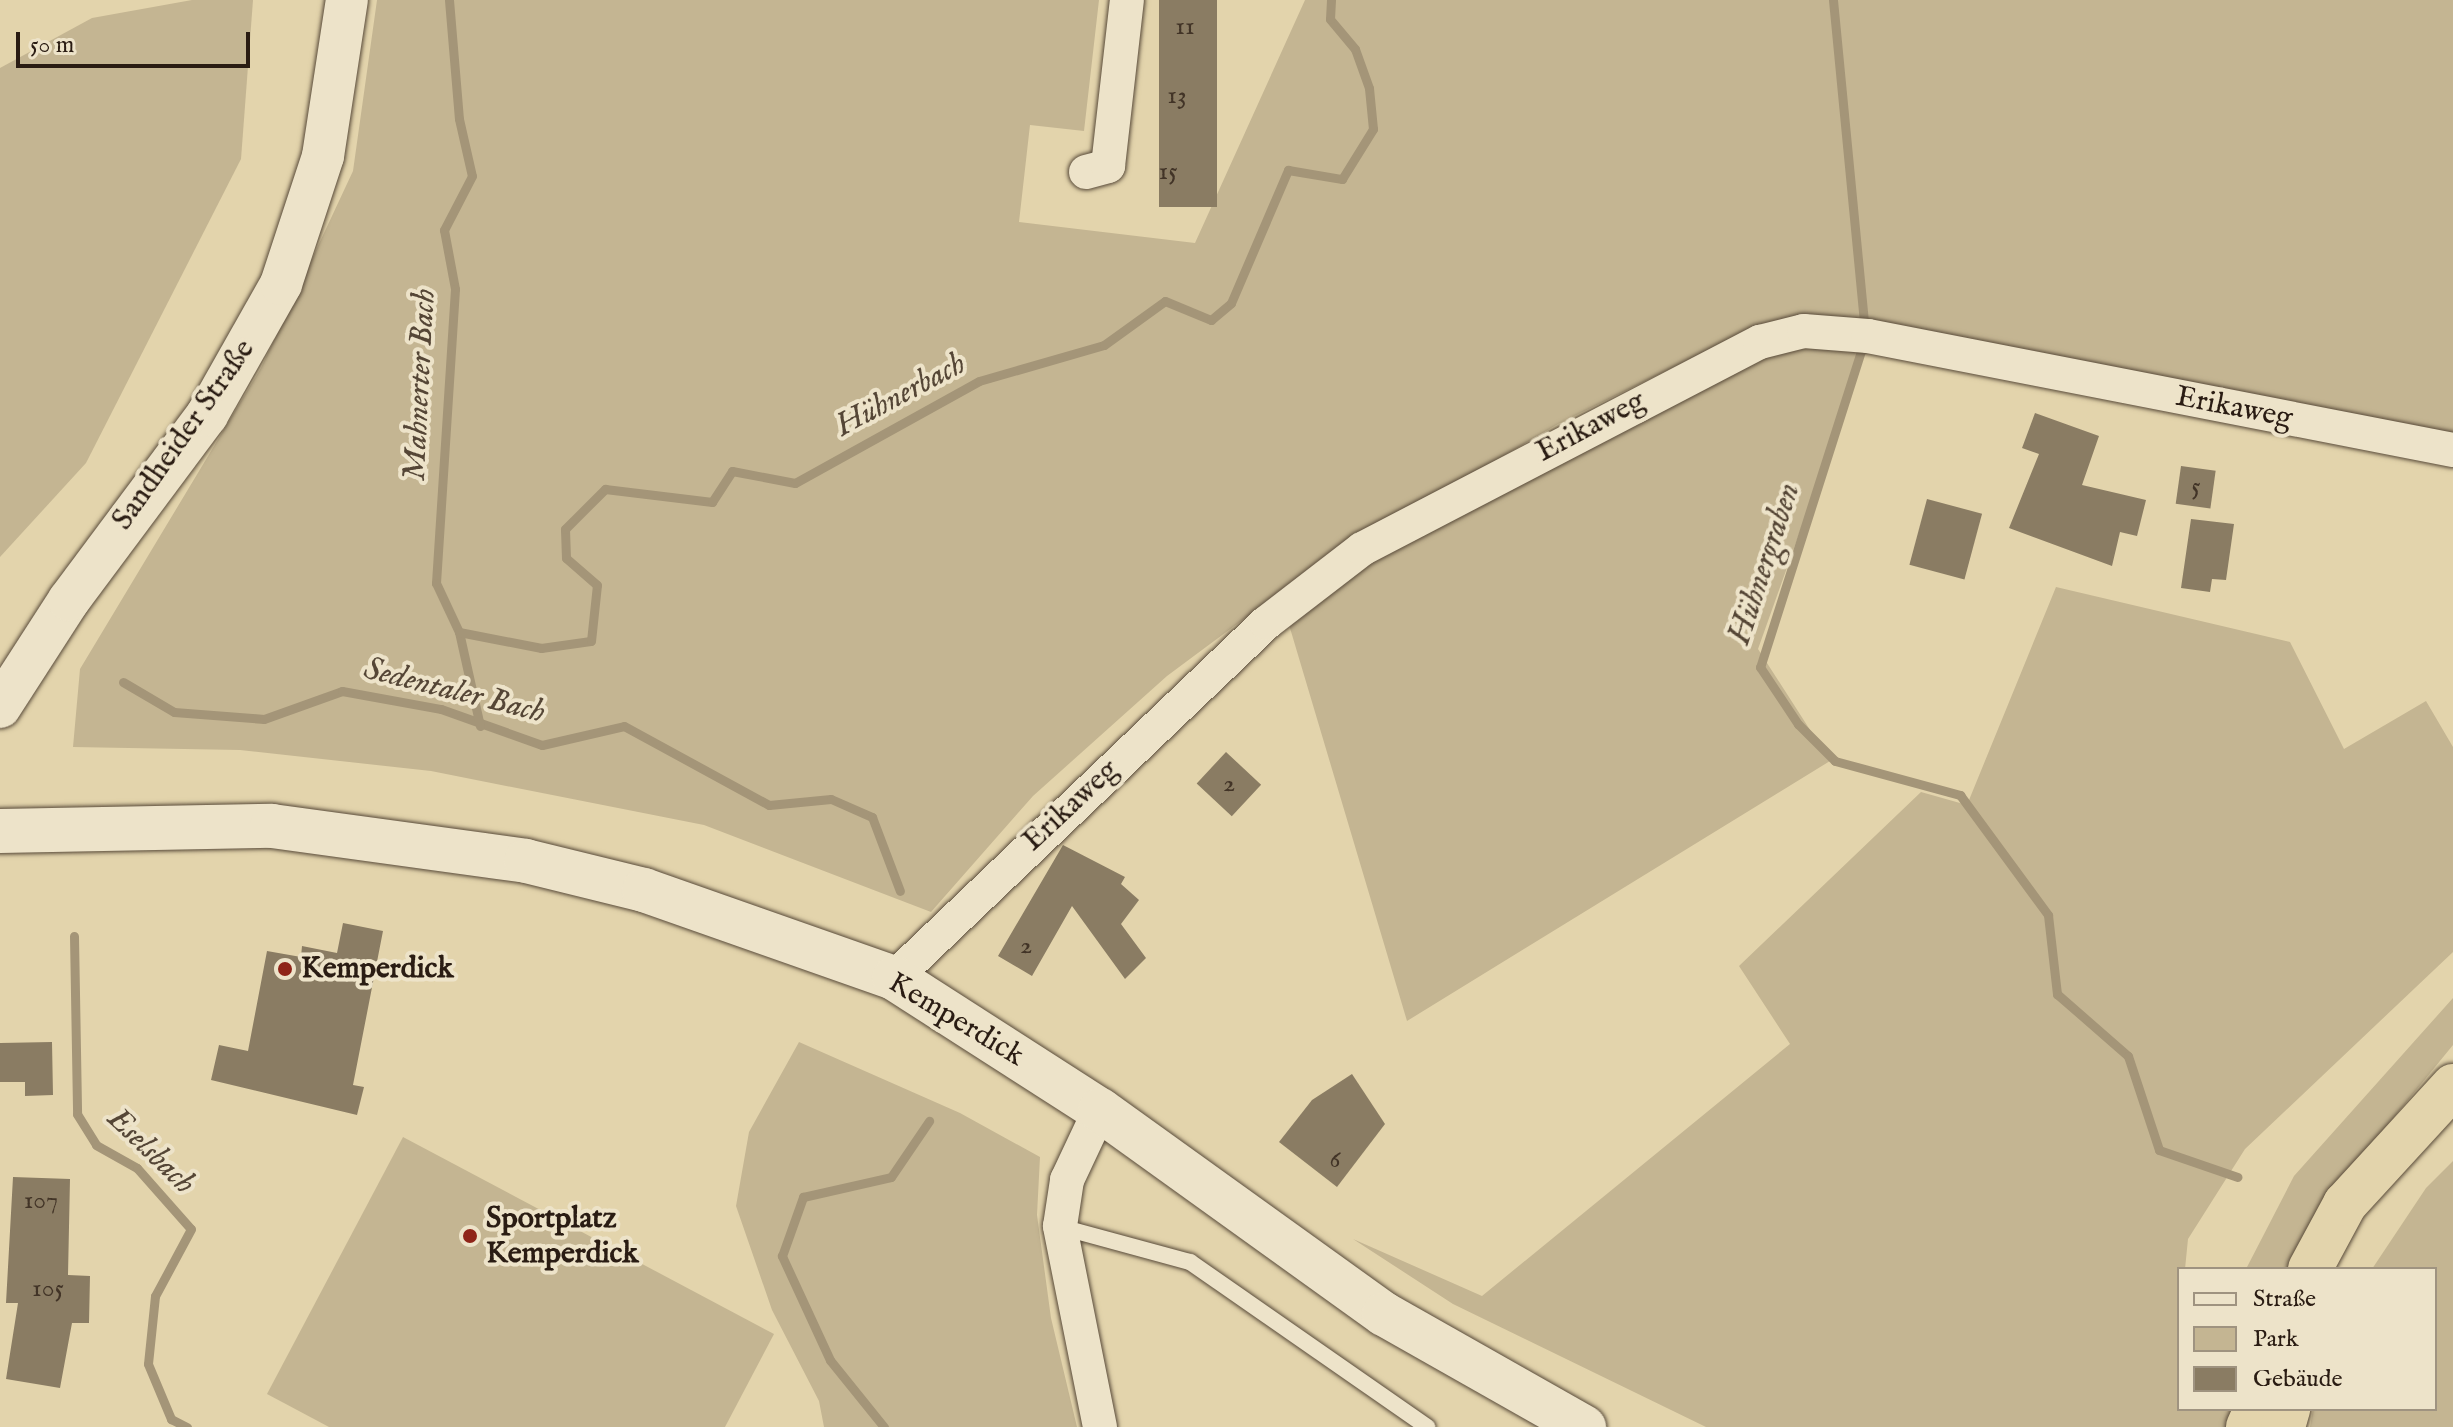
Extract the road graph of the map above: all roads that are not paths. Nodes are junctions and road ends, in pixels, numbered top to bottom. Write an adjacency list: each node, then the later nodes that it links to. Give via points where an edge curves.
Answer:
1 (347, 0): 5 (street, Sandheider Straße, via 323,156 281,284 207,415 69,600)
2 (1127, 0): 3 (street, via 1108,166)
3 (1086, 172)
4 (2453, 450): 7 (street, Erikaweg, via 1868,336 1804,331 1760,342 1362,549 1266,623)
5 (0, 707)
6 (0, 831): 7 (main road, Kemperdick, via 272,826 526,861 644,890)
7 (894, 978): 9 (main road, Kemperdick)
8 (2453, 1086): 12 (highway, via 2345,1204)
9 (1100, 1110): 11 (street, via 1067,1180); 16 (main road, Kemperdick, via 1384,1314)
10 (2453, 1121): 13 (highway, via 2390,1192)
11 (1060, 1226): 14 (street); 15 (lane, via 1190,1262)
12 (2311, 1267)
13 (2342, 1267)
14 (1100, 1427)
15 (1427, 1427)
16 (1584, 1427)

